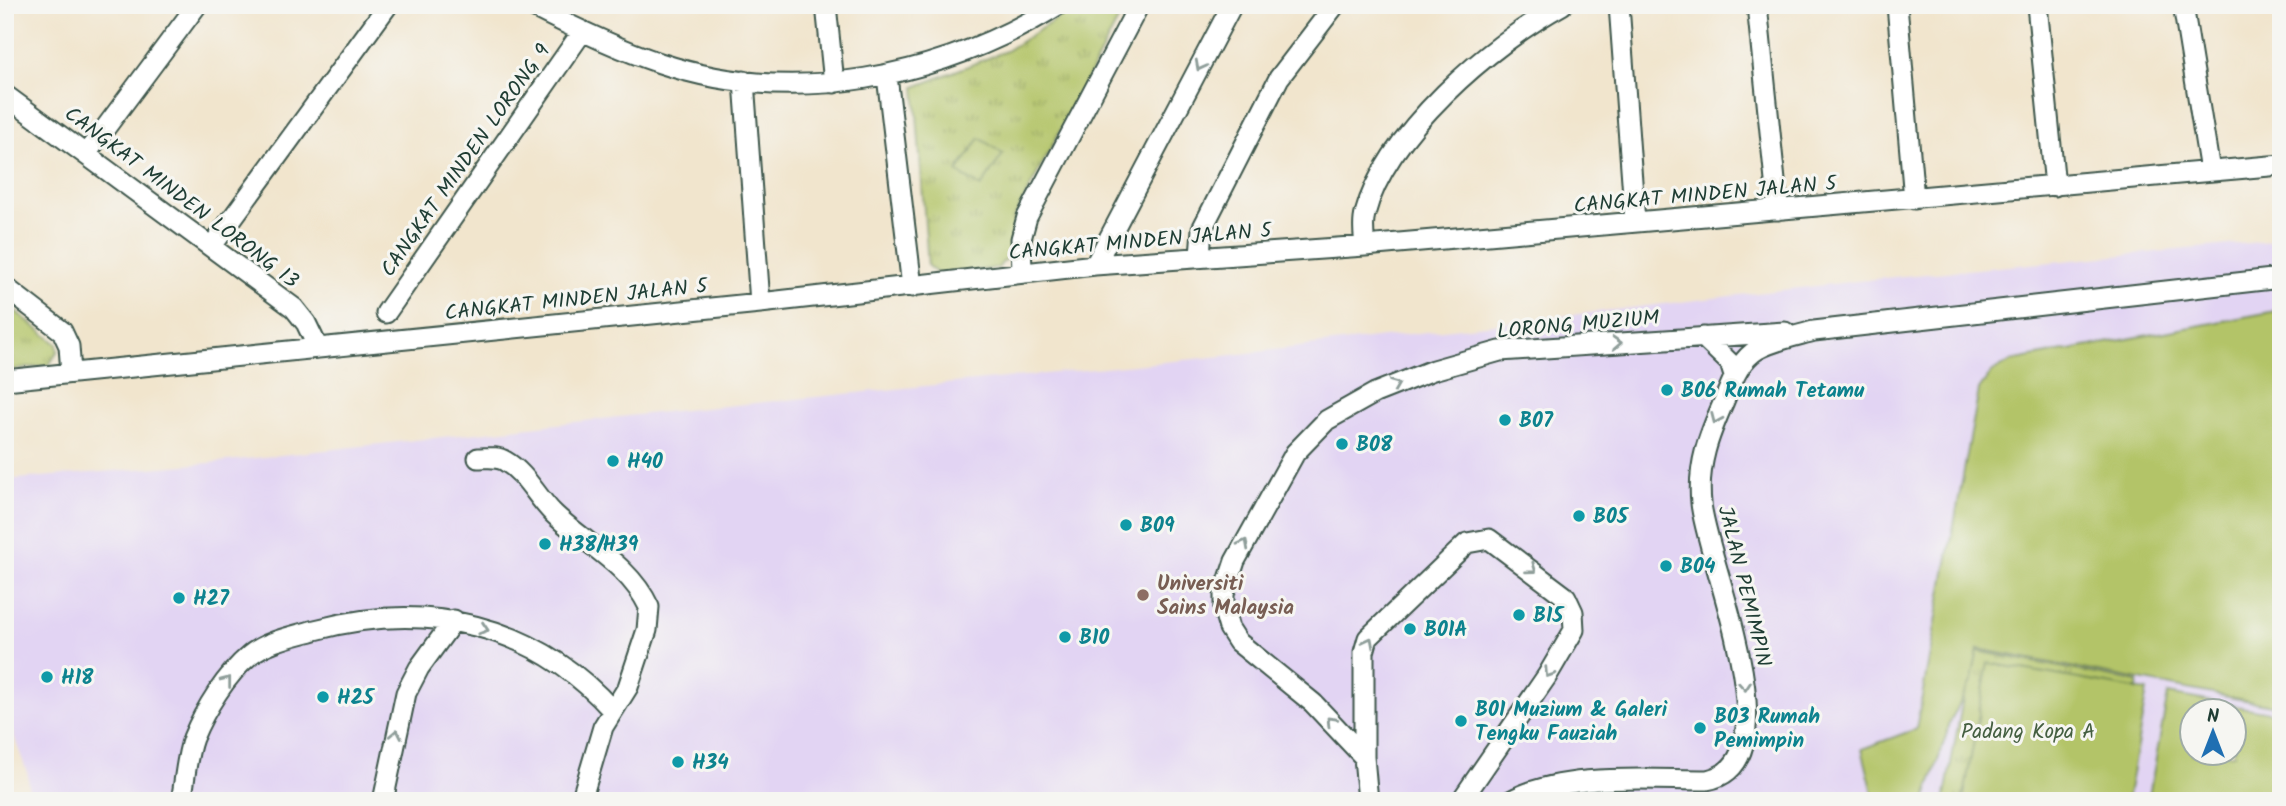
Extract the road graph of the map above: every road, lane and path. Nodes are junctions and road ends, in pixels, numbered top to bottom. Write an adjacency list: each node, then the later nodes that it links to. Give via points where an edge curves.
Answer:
1 (197, 5): 20 (street)
2 (388, 5): 27 (street)
3 (529, 5): 15 (street)
4 (826, 5): 18 (street)
5 (1058, 5): 16 (street, via 989,44)
6 (1139, 5): 31 (street, via 1027,217 1021,239)
7 (1232, 5): 30 (street, one-way to 30)
8 (1335, 5): 29 (street, via 1279,78 1202,229)
9 (1619, 5): 26 (street)
10 (1757, 5): 25 (street)
11 (1897, 5): 24 (street)
12 (2037, 5): 23 (street)
13 (2183, 5): 22 (street)
14 (1558, 6): 28 (street, via 1450,88 1404,140 1367,209)
15 (582, 32): 17 (street, via 662,64); 36 (street, CANGKAT MINDEN LORONG 9)
16 (887, 76): 18 (street); 34 (street)
17 (744, 81): 18 (street); 35 (street)
18 (834, 83)
19 (5, 95): 20 (street, CANGKAT MINDEN LORONG 13)
20 (86, 154): 27 (street, CANGKAT MINDEN LORONG 13)
21 (2281, 165): 22 (street, CANGKAT MINDEN JALAN 5)
22 (2210, 171): 23 (street, CANGKAT MINDEN JALAN 5)
23 (2056, 186): 24 (street, CANGKAT MINDEN JALAN 5)
24 (1914, 199): 25 (street, CANGKAT MINDEN JALAN 5)
25 (1778, 210): 26 (street, CANGKAT MINDEN JALAN 5)
26 (1635, 222): 28 (street, CANGKAT MINDEN JALAN 5)
27 (212, 246): 39 (street, CANGKAT MINDEN LORONG 13, via 294,309)
28 (1365, 246): 29 (street, CANGKAT MINDEN JALAN 5)
29 (1200, 256): 30 (street, CANGKAT MINDEN JALAN 5)
30 (1095, 265): 31 (street, CANGKAT MINDEN JALAN 5)
31 (1023, 273): 34 (street, CANGKAT MINDEN JALAN 5)
32 (2281, 278): 37 (street, JALAN PEMIMPIN)
33 (5, 287): 40 (street, via 62,331)
34 (912, 287): 35 (street, CANGKAT MINDEN JALAN 5)
35 (760, 303): 39 (street, CANGKAT MINDEN JALAN 5)
36 (386, 313)
37 (1814, 331): 38 (street, LORONG MUZIUM); 41 (street, JALAN PEMIMPIN, via 1757,349)
38 (1703, 337): 41 (street, via 1730,363); 46 (street, LORONG MUZIUM, one-way to 38, via 1313,704 1238,642 1224,611 1224,594 1236,561 1295,453 1327,420 1375,393 1433,370 1500,351)
39 (318, 348): 40 (street, CANGKAT MINDEN JALAN 5)
40 (72, 373): 42 (street, CANGKAT MINDEN JALAN 5)
41 (1734, 376): 52 (street, JALAN PEMIMPIN, one-way to 52, via 1707,440 1699,473 1701,505 1742,657 1742,754 1720,778 1579,783 1533,791)
42 (5, 380)
43 (478, 458): 45 (street, via 507,462 554,514 602,549 647,603 647,630 628,687)
44 (454, 620): 45 (street, one-way to 45, via 524,645 559,664 587,682); 47 (street, one-way to 44, via 193,739 213,699 250,655 264,646 343,622 412,615); 48 (street, one-way to 44, via 406,693)
45 (612, 710): 49 (street)
46 (1364, 757): 50 (street); 51 (street, one-way to 51, via 1364,652 1368,638 1467,543 1489,539 1566,597 1574,630)
47 (181, 801)
48 (383, 801)
49 (581, 801)
50 (1368, 801)
51 (1461, 801)
52 (1510, 801)

